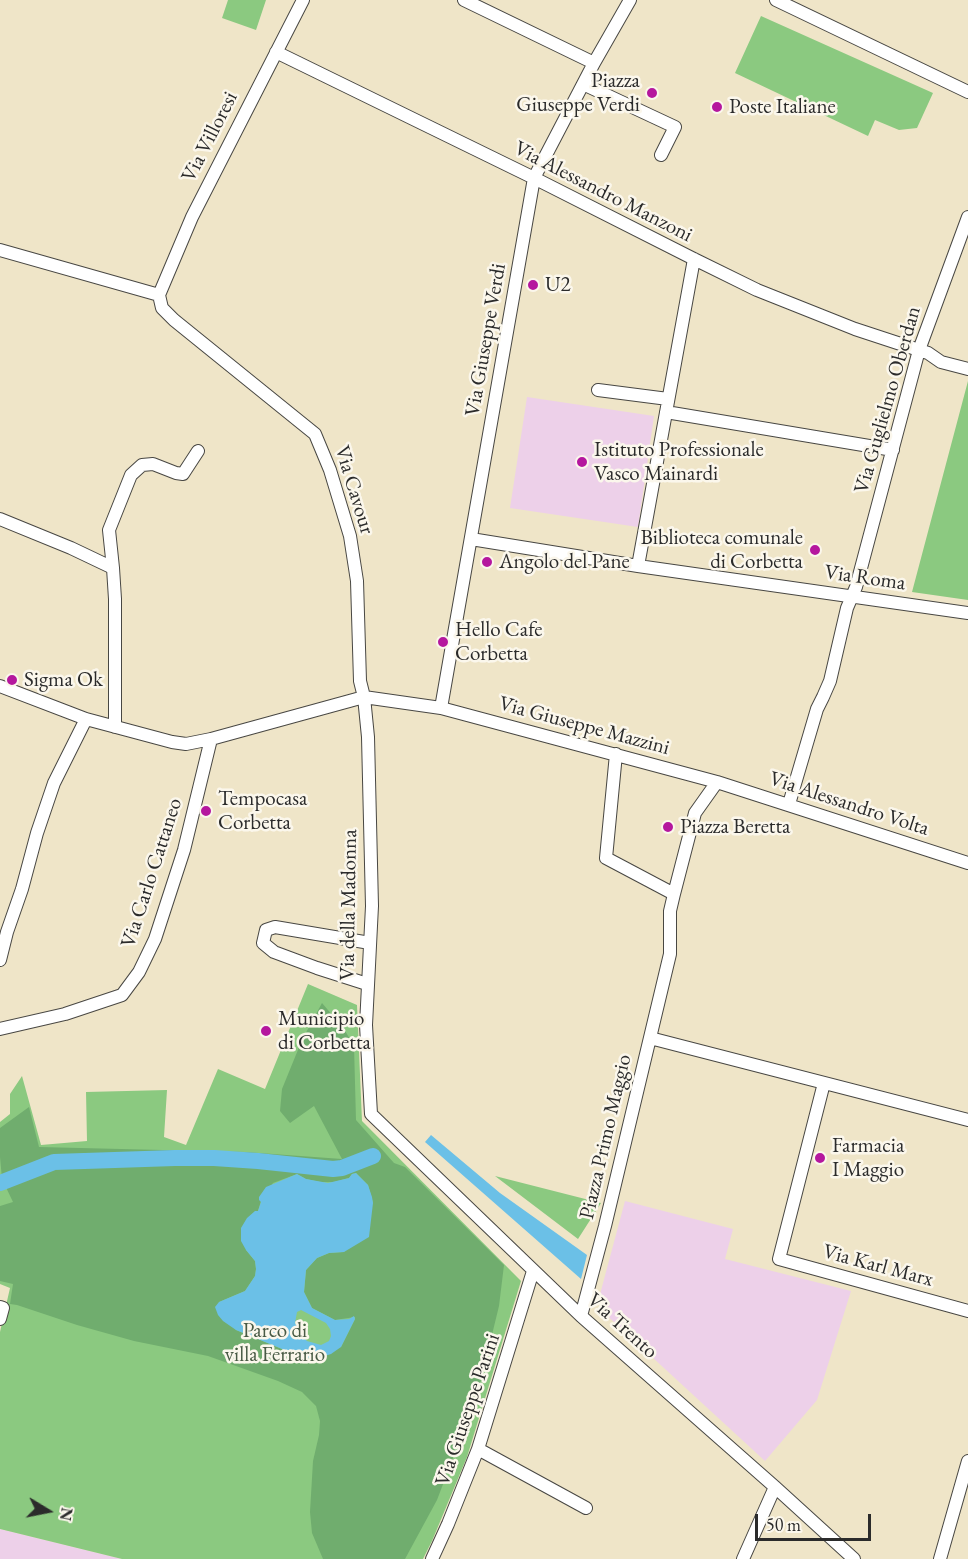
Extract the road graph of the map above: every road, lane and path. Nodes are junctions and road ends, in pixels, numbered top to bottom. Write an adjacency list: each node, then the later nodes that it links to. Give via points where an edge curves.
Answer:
1 (303, 0): 5 (street, Via Villoresi)
2 (464, 0): 6 (street)
3 (630, 0): 6 (street, Via Giuseppe Verdi)
4 (776, 0): 8 (street)
5 (276, 52): 10 (street, Via Alessandro Manzoni); 14 (street, Via Villoresi, via 192,217)
6 (594, 63): 7 (street, Via Giuseppe Verdi)
7 (583, 84): 9 (street, via 675,127); 10 (street, Via Giuseppe Verdi)
8 (968, 92)
9 (661, 155)
10 (534, 178): 13 (street, Via Alessandro Manzoni); 23 (street, Via Giuseppe Verdi)
11 (968, 217): 15 (street, Via Guglielmo Oberdan)
12 (0, 250): 14 (street)
13 (693, 259): 15 (street, Via Alessandro Manzoni, via 757,290); 18 (street)
14 (159, 295): 29 (street, Via Cavour, via 162,308 174,320 315,434 350,536 357,581 360,681)
15 (919, 350): 16 (street, Via Alessandro Manzoni, via 941,362); 20 (street, Via Guglielmo Oberdan)
16 (968, 369)
17 (598, 390): 18 (street)
18 (668, 399): 19 (street)
19 (666, 412): 20 (street); 24 (street)
20 (893, 450): 26 (street, Via Guglielmo Oberdan)
21 (198, 451): 25 (street, via 183,474 153,464 142,465 131,475 109,530)
22 (0, 519): 25 (street)
23 (471, 539): 24 (street, Via Roma); 30 (street, Via Giuseppe Verdi)
24 (638, 566): 26 (street, Via Roma)
25 (113, 568): 32 (street)
26 (852, 596): 27 (street, Via Roma); 36 (street, Via Guglielmo Oberdan, via 830,681 817,709)
27 (968, 613)
28 (0, 686): 31 (street)
29 (364, 697): 30 (street, Via Giuseppe Mazzini); 33 (street); 40 (street, Via della Madonna, via 371,835)
30 (441, 708): 34 (street, Via Giuseppe Mazzini)
31 (86, 719): 32 (street); 39 (street, via 54,783 22,889)
32 (115, 727): 33 (street, via 186,744)
33 (211, 739): 43 (street, Via Carlo Cattaneo, via 184,850 139,972 122,995 65,1014)
34 (616, 754): 35 (street, Via Giuseppe Mazzini); 38 (street, via 606,858)
35 (717, 782): 36 (street, Via Alessandro Volta); 38 (street, via 695,813)
36 (789, 804): 37 (street, Via Alessandro Volta)
37 (968, 863)
38 (674, 894): 44 (street, via 670,954)
39 (3, 931): 41 (street)
40 (370, 943): 42 (street, Via della Madonna); 42 (street, via 275,927 266,930 263,943 274,952)
41 (0, 960)
42 (367, 984): 46 (street, Via della Madonna)
43 (0, 1029)
44 (650, 1038): 45 (street, Piazza Primo Maggio); 50 (street, Piazza Primo Maggio)
45 (824, 1083): 47 (street, Piazza Primo Maggio); 49 (street, Via Karl Marx, via 779,1259)
46 (371, 1114): 48 (street, Via Trento)
47 (968, 1120)
48 (533, 1270): 50 (street, Via Trento); 51 (street, Via Giuseppe Parini)
49 (968, 1311)
50 (581, 1316): 53 (street, Via Trento)
51 (478, 1449): 55 (street); 56 (street, Via Giuseppe Parini)
52 (968, 1461): 54 (street)
53 (775, 1487): 57 (street); 58 (street, Via Trento)
54 (963, 1496): 59 (street)
55 (586, 1508)
56 (432, 1559)
57 (743, 1559)
58 (854, 1559)
59 (940, 1559)

